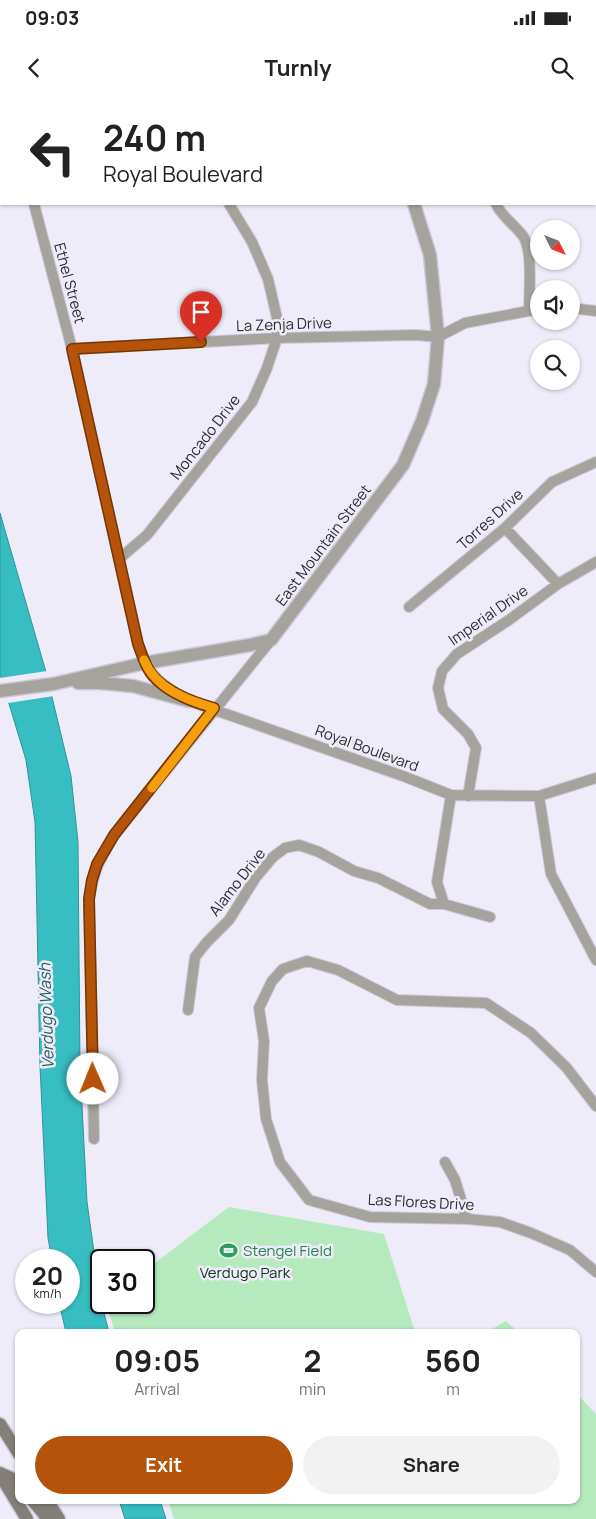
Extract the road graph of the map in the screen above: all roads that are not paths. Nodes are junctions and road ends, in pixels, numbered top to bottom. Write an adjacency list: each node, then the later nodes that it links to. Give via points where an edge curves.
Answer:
1 (34, 205): 11 (street, Ethel Street)
2 (231, 205): 10 (street, Moncado Drive, via 268,279)
3 (414, 205): 9 (street, East Mountain Street, via 430,255)
4 (497, 205): 5 (street, via 524,237)
5 (531, 280)
6 (580, 309): 8 (street)
7 (530, 310): 9 (street, via 465,323)
8 (596, 311)
9 (438, 337): 10 (street, La Zenja Drive, via 416,334); 18 (street, East Mountain Street, via 434,384 403,466)
10 (278, 338): 11 (street, La Zenja Drive); 14 (street, Moncado Drive, via 252,402 147,535)
11 (72, 349): 14 (street, Ethel Street)
12 (596, 462): 13 (street, Torres Drive, via 552,482)
13 (506, 528): 16 (street); 17 (street, Torres Drive)
14 (120, 559): 19 (street, Ethel Street)
15 (596, 562): 16 (street, Imperial Drive)
16 (558, 584): 26 (street, Imperial Drive, via 457,654 442,672 438,688 443,709 468,734 476,748)
17 (409, 606)
18 (270, 640): 19 (street); 23 (street)
19 (145, 663): 20 (street); 22 (street, Royal Boulevard, via 153,676 167,688)
20 (53, 684): 21 (street); 22 (street, via 133,686)
21 (1, 691)
22 (190, 701): 23 (street, Royal Boulevard)
23 (214, 708): 25 (street, Royal Boulevard); 33 (street, via 114,835 97,864 92,880 89,899)
24 (596, 778): 27 (street, Royal Boulevard)
25 (451, 796): 26 (street, Royal Boulevard); 28 (street, via 437,882)
26 (468, 796): 27 (street, Royal Boulevard)
27 (539, 796): 30 (street, via 551,874)
28 (444, 904): 29 (street, Alamo Drive); 31 (street, Alamo Drive, via 430,904 319,852 299,845 286,848 273,857 256,877 229,920 195,957)
29 (490, 917)
30 (596, 960)
31 (188, 1010)
32 (596, 1106): 35 (street, Las Flores Drive, via 566,1067 532,1033 486,1004 397,1000 338,970 307,961 283,969 272,981 259,1008 264,1041 262,1080 266,1119 280,1162 309,1200 370,1217)
33 (94, 1139)
34 (445, 1162): 35 (street)
35 (468, 1218): 36 (street, Las Flores Drive, via 500,1222 531,1233 570,1250)
36 (596, 1272)
37 (0, 1424): 38 (main road)
38 (15, 1448)
39 (0, 1474): 40 (main road); 41 (main road)
40 (15, 1482)
41 (15, 1499)
42 (18, 1504): 46 (main road)
43 (35, 1504): 45 (main road)
44 (48, 1504): 45 (main road)
45 (52, 1517)
46 (27, 1519)

